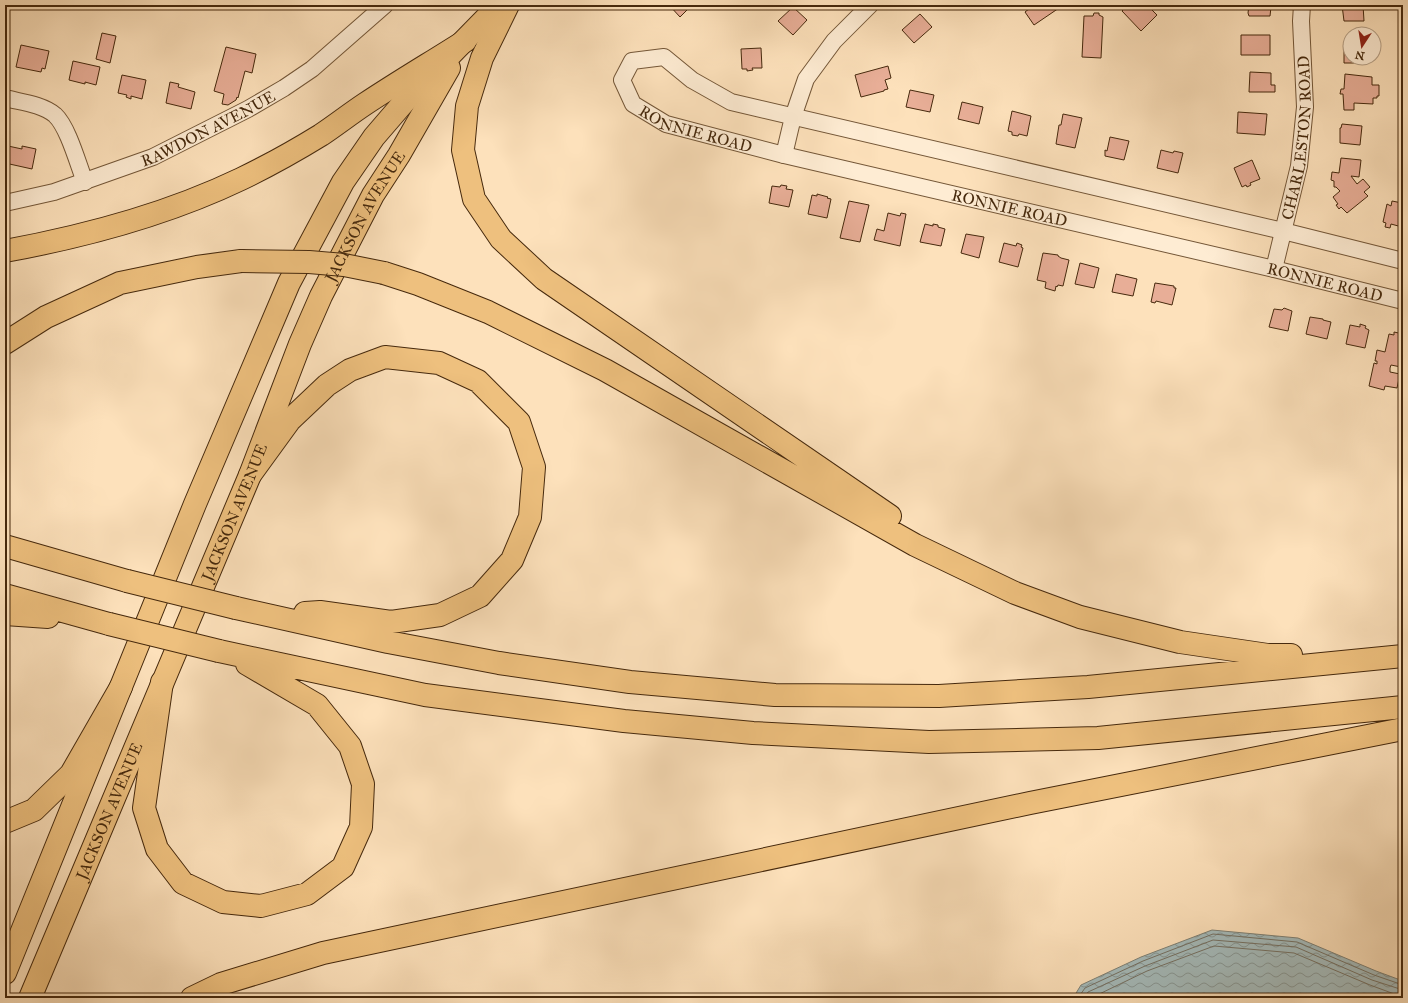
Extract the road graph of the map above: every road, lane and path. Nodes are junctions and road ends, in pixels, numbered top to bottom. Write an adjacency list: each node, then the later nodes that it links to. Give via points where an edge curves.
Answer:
1 (384, 5): 10 (street, RAWDON AVENUE, via 312,69 284,88 153,157)
2 (499, 5): 6 (main road, JACKSON AVENUE)
3 (508, 5): 20 (main road, via 482,58 467,106 463,150 474,199 500,239 544,280 917,534)
4 (870, 5): 8 (street, via 834,41 806,79)
5 (1302, 5): 12 (street, CHARLESTON ROAD, via 1305,107 1299,166)
6 (465, 41): 13 (main road, via 278,160 204,196 160,213 103,230); 18 (main road, JACKSON AVENUE, via 373,194 321,296 294,358); 28 (main road, JACKSON AVENUE, via 374,136 339,188 289,283)
7 (5, 98): 10 (street, via 36,106 54,114 65,130)
8 (793, 117): 9 (street); 9 (street, RONNIE ROAD, via 731,102 692,80 664,57 632,61 622,80 633,104 666,124); 12 (street, RONNIE ROAD)
9 (784, 155): 15 (street, RONNIE ROAD)
10 (85, 182): 11 (street, RAWDON AVENUE)
11 (5, 203)
12 (1283, 231): 14 (street, RONNIE ROAD); 15 (street, CHARLESTON ROAD)
13 (5, 251)
14 (1403, 261)
15 (1274, 269): 16 (street, RONNIE ROAD)
16 (1403, 301)
17 (5, 343): 20 (main road, bridge, via 46,317 120,283 197,267 241,261 309,262 384,274 418,284 488,312 605,370 915,545)
18 (250, 476): 23 (main road, via 290,420 327,385 350,370 385,357 439,362 478,381 519,422 534,467 530,517 512,560 480,596 440,615 391,622 320,612); 27 (main road, JACKSON AVENUE)
19 (5, 546): 23 (main road, bridge, via 126,581)
20 (1015, 593): 26 (main road, via 1080,617 1180,642 1268,655)
21 (5, 595): 24 (main road)
22 (5, 614): 24 (main road)
23 (275, 616): 26 (main road, via 388,642 499,663 630,682 775,695 939,696 1088,687)
24 (100, 622): 25 (main road, bridge)
25 (225, 653): 27 (main road, via 317,705 350,746 363,784 360,827 343,867 307,894 261,906 223,902 183,883 157,849 144,808); 29 (main road, via 425,695 624,721 752,733 929,742 1098,738)
26 (1403, 654)
27 (162, 682): 33 (main road, JACKSON AVENUE)
28 (121, 687): 31 (main road, via 71,774 34,810); 32 (main road, JACKSON AVENUE)
29 (1403, 707)
30 (1403, 729): 34 (main road, via 1030,803 323,953 221,984)
31 (5, 822)
32 (5, 973)
33 (30, 998)
34 (192, 998)

